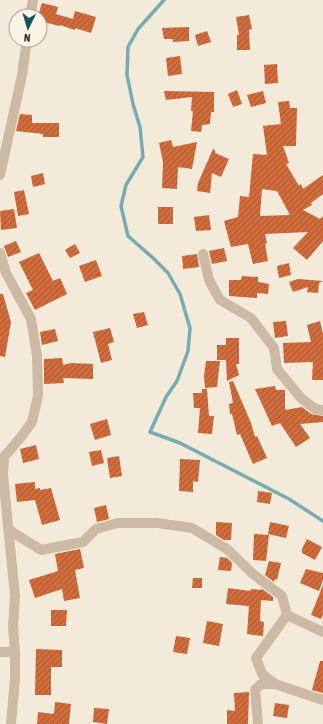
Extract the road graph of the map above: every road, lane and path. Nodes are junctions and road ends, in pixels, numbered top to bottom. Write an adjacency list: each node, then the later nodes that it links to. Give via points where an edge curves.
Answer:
1 (26, 48): 2 (street)
2 (0, 175)
3 (0, 253): 6 (street, via 6,273 31,319 37,356 38,396 32,422)
4 (203, 254): 5 (street, via 209,280 220,300 251,318 274,348 277,369 301,398 315,410)
5 (323, 410)
6 (2, 456): 7 (street)
7 (9, 530): 8 (street, via 41,550 83,542 96,529 118,523 192,528 228,549 253,574 282,596); 11 (street, via 15,596)
8 (287, 615): 9 (street); 12 (street, via 256,658 262,674)
9 (323, 632)
10 (0, 652): 11 (street)
11 (15, 652): 14 (street)
12 (275, 684): 13 (street); 15 (street, via 261,684 255,690)
13 (323, 700)
14 (11, 724)
15 (258, 724)

